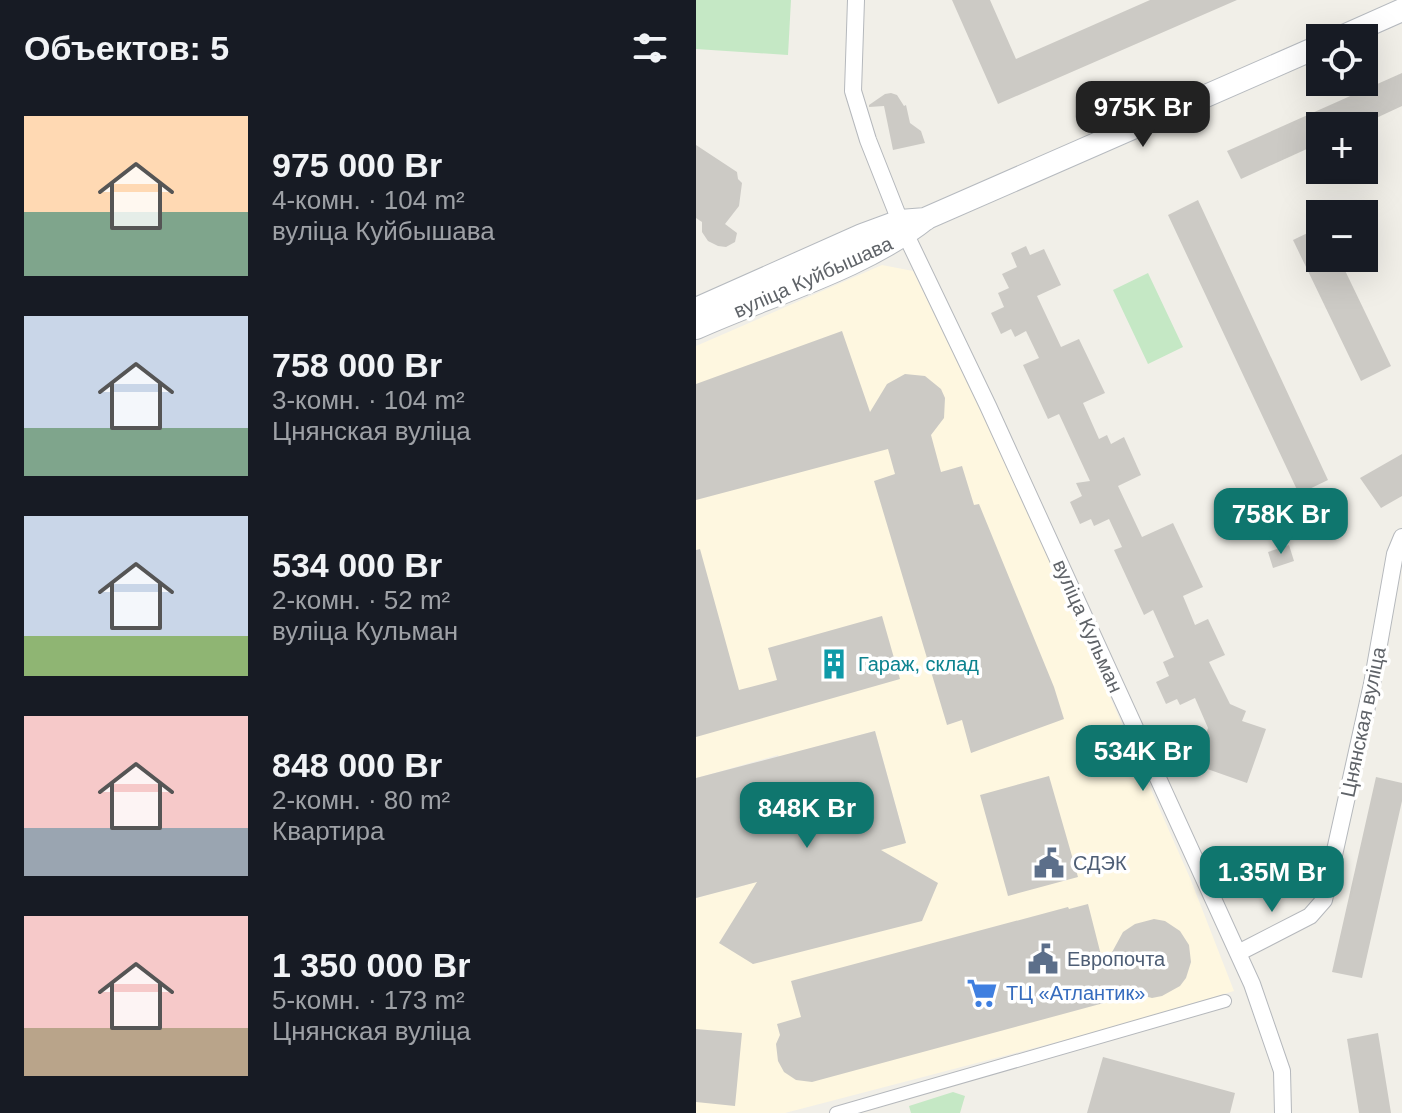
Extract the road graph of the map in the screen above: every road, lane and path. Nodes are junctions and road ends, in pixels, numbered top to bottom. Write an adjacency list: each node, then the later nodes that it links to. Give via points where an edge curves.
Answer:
1 (856, 0): 5 (street, вуліца Кульман, via 853,91)
2 (1402, 10): 3 (main road)
3 (1370, 24)
4 (1306, 52): 5 (main road, вуліца Куйбышава)
5 (903, 228): 6 (main road, вуліца Куйбышава); 7 (main road, вуліца Куйбышава, via 871,254); 9 (street, вуліца Кульман)
6 (696, 309)
7 (696, 328)
8 (1402, 537): 9 (street, Цнянская вуліца, via 1324,900 1310,916)
9 (1238, 953): 12 (street, вуліца Кульман, via 1282,1071)
10 (1225, 1001): 11 (street)
11 (836, 1113)
12 (1283, 1113)

